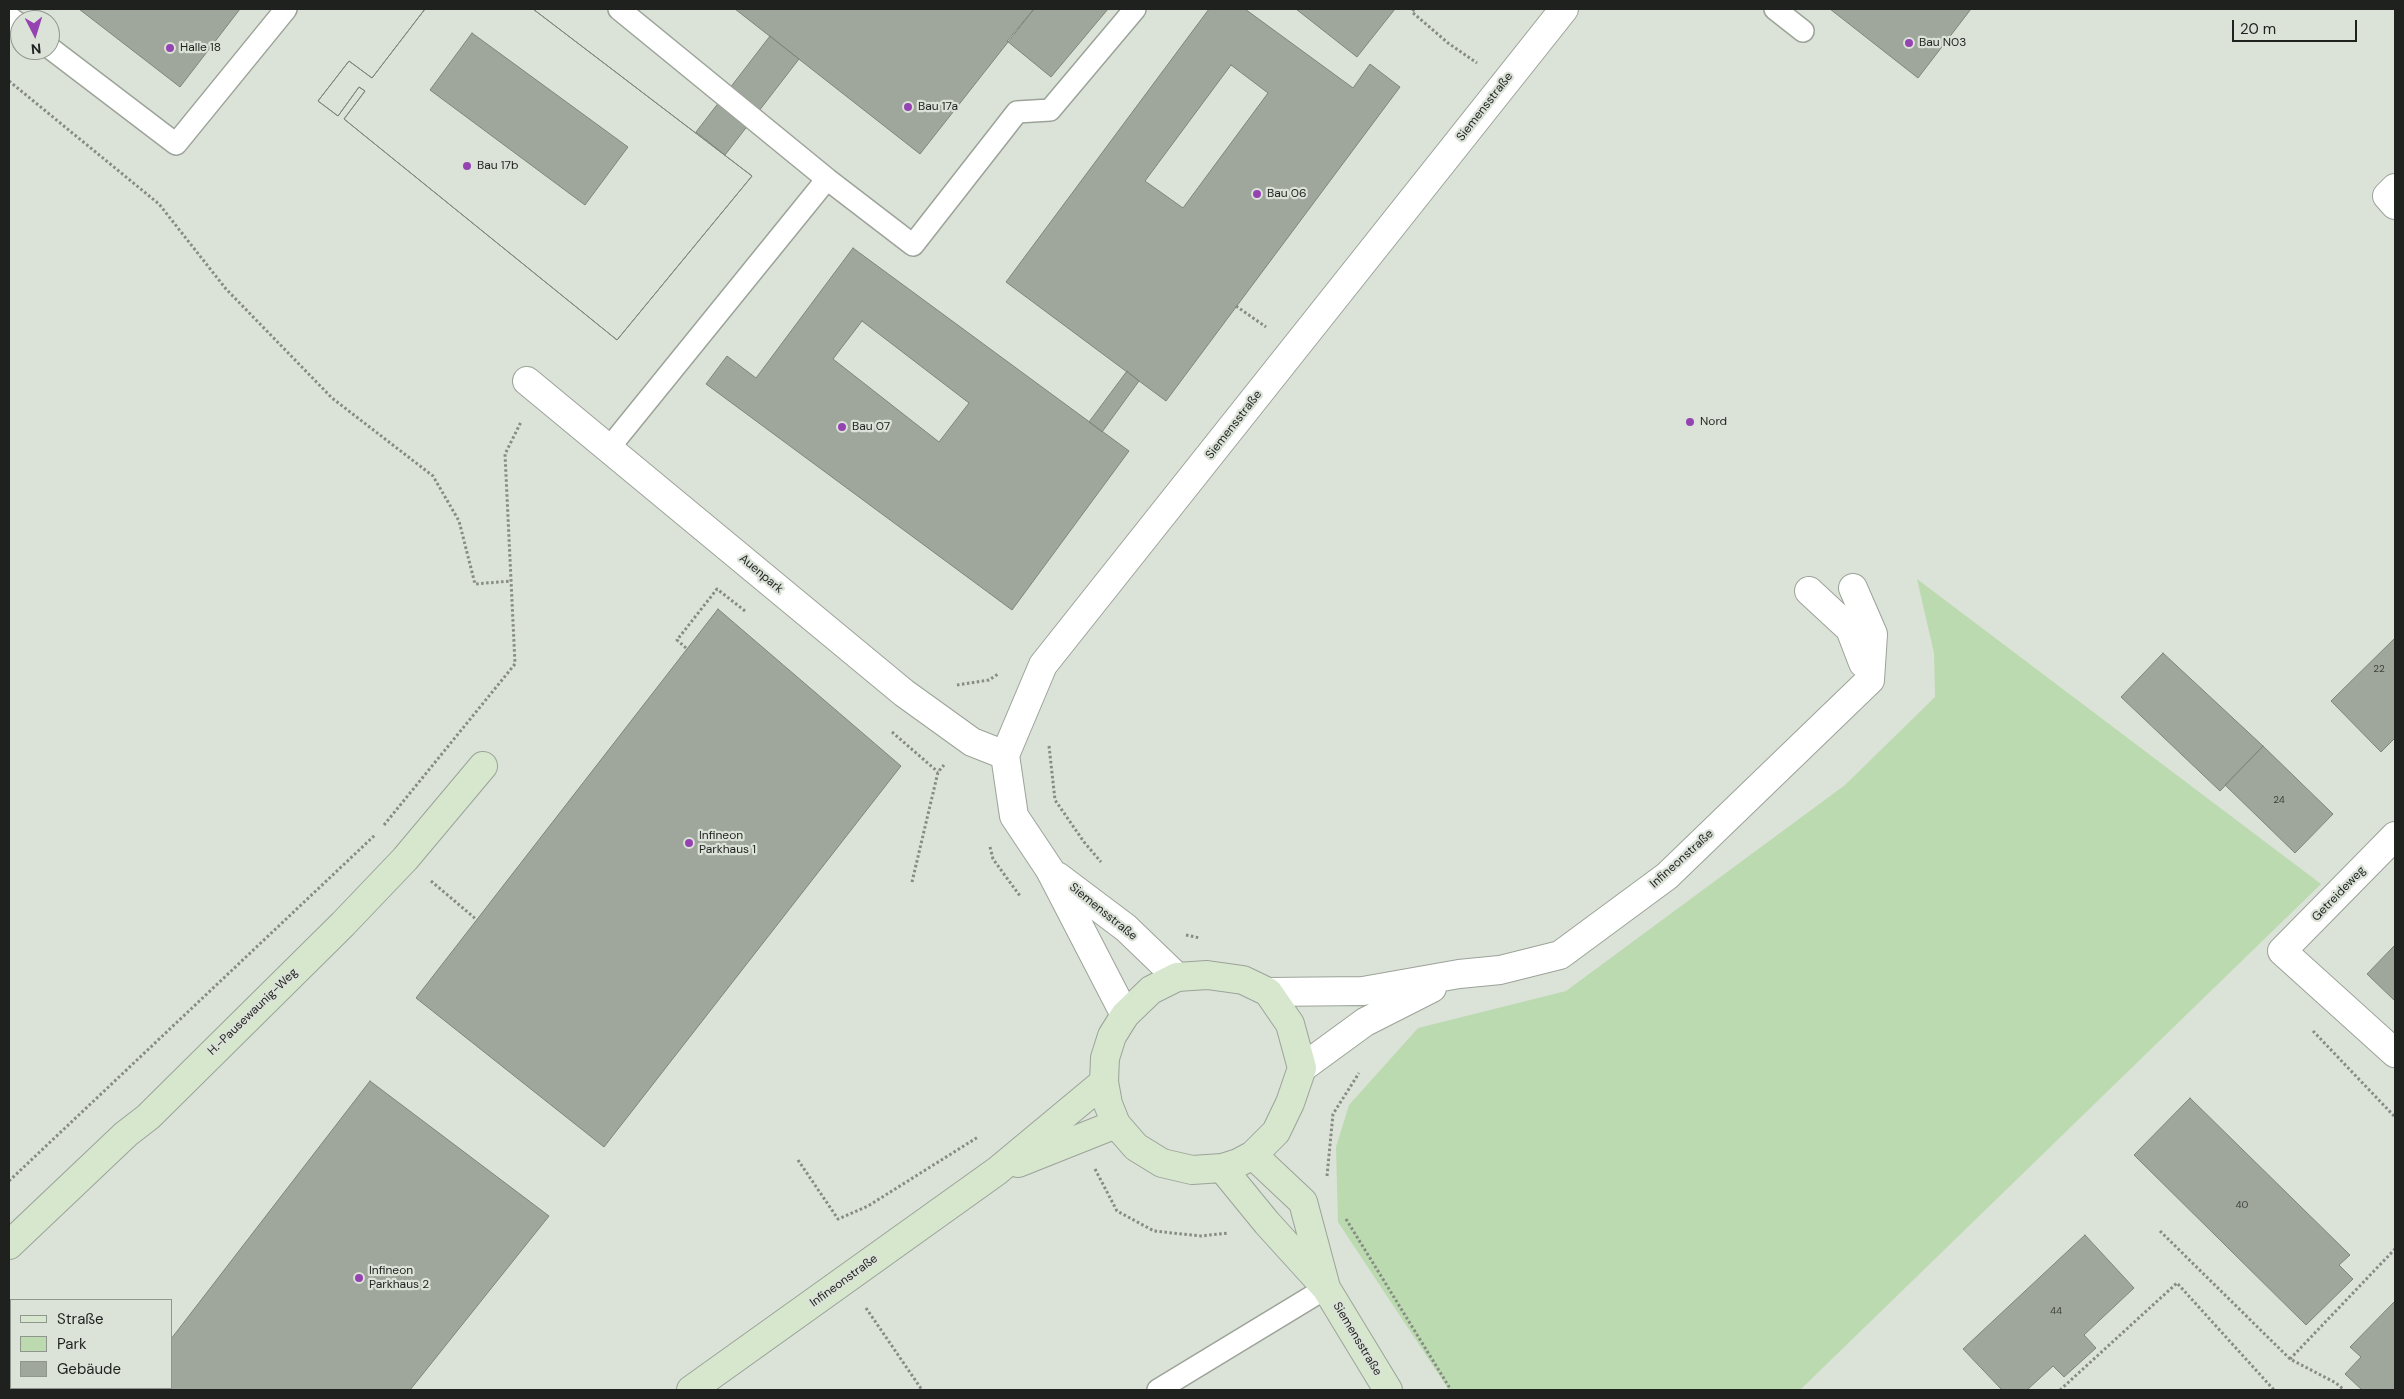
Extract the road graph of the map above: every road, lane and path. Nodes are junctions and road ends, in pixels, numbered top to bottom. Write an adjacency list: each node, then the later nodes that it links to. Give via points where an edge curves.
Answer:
1 (286, 9): 9 (lane, via 176,144)
2 (619, 9): 11 (lane)
3 (1135, 9): 11 (lane, via 1050,110 1017,112 913,245)
4 (1414, 9): 8 (path, via 1412,12)
5 (1564, 9): 24 (street, Siemensstraße, via 1043,665)
6 (1775, 9): 7 (lane)
7 (1802, 31)
8 (1448, 43)
9 (60, 56)
10 (9, 81): 16 (path, via 159,204 226,289 332,398 434,476 459,521 475,584)
11 (827, 178): 15 (lane)
12 (1236, 306): 13 (path)
13 (1267, 328)
14 (534, 386): 15 (street, Auenpark); 16 (path, via 524,417 505,454)
15 (609, 448): 24 (street, Auenpark, via 904,693 972,742)
16 (511, 580): 28 (path, via 514,664)
17 (1853, 588): 21 (street, via 1872,634)
18 (1809, 591): 21 (street, via 1850,629)
19 (747, 613): 20 (path, via 717,589 677,640)
20 (686, 648)
21 (1870, 680): 38 (street, Infineonstraße, via 1667,876 1560,956 1500,970)
22 (889, 729): 27 (path)
23 (1049, 745): 32 (path, via 1055,800 1084,842)
24 (1005, 755): 33 (street, Siemensstraße, via 1014,816)
25 (948, 760): 27 (path)
26 (483, 766): 58 (street, H.-Pausewaunig-Weg, via 405,859 343,924 148,1116)
27 (938, 772): 34 (path)
28 (382, 826)
29 (376, 834): 54 (path)
30 (2395, 836): 42 (street, Getreideweg, via 2282,951)
31 (988, 841): 35 (path, via 993,859)
32 (1108, 869)
33 (1050, 870): 39 (street, Siemensstraße, via 1126,928); 41 (street, Siemensstraße)
34 (912, 882)
35 (1022, 899)
36 (1180, 931): 37 (path)
37 (1204, 939)
38 (1459, 974): 40 (street, Infineonstraße, via 1363,992); 44 (street, Infineonstraße, via 1366,1022)
39 (1177, 977): 40 (street, via 1207,974 1243,980); 41 (street, via 1151,990)
40 (1268, 992): 44 (street, via 1290,1024)
41 (1125, 1015): 45 (street, via 1112,1036 1105,1058)
42 (2395, 1053)
43 (1363, 1066): 53 (path, via 1333,1114)
44 (1302, 1068): 48 (street, via 1276,1132)
45 (1104, 1082): 46 (street); 52 (street, Infineonstraße)
46 (1116, 1124): 51 (street, via 1136,1148 1162,1163 1192,1170); 52 (street, Infineonstraße)
47 (984, 1133): 49 (path, via 868,1206 838,1219)
48 (1253, 1155): 51 (street); 61 (street, Siemensstraße, via 1303,1202)
49 (798, 1160)
50 (1094, 1168): 57 (path, via 1117,1211 1154,1231 1201,1236)
51 (1222, 1168): 61 (street, Siemensstraße, via 1267,1224)
52 (997, 1171): 60 (street, Infineonstraße)
53 (1327, 1177)
54 (9, 1181)
55 (1342, 1212): 67 (path)
56 (2160, 1231): 62 (path)
57 (1236, 1232)
58 (9, 1245)
59 (2395, 1249): 62 (path)
60 (846, 1280): 63 (street, Infineonstraße); 64 (path)
61 (1326, 1288): 65 (lane); 66 (street, Siemensstraße)
62 (2290, 1359): 70 (path)
63 (691, 1390)
64 (922, 1390)
65 (1158, 1390)
66 (1388, 1390)
67 (1451, 1390)
68 (2060, 1390): 69 (path, via 2177,1283)
69 (2274, 1390)
70 (2344, 1390)

